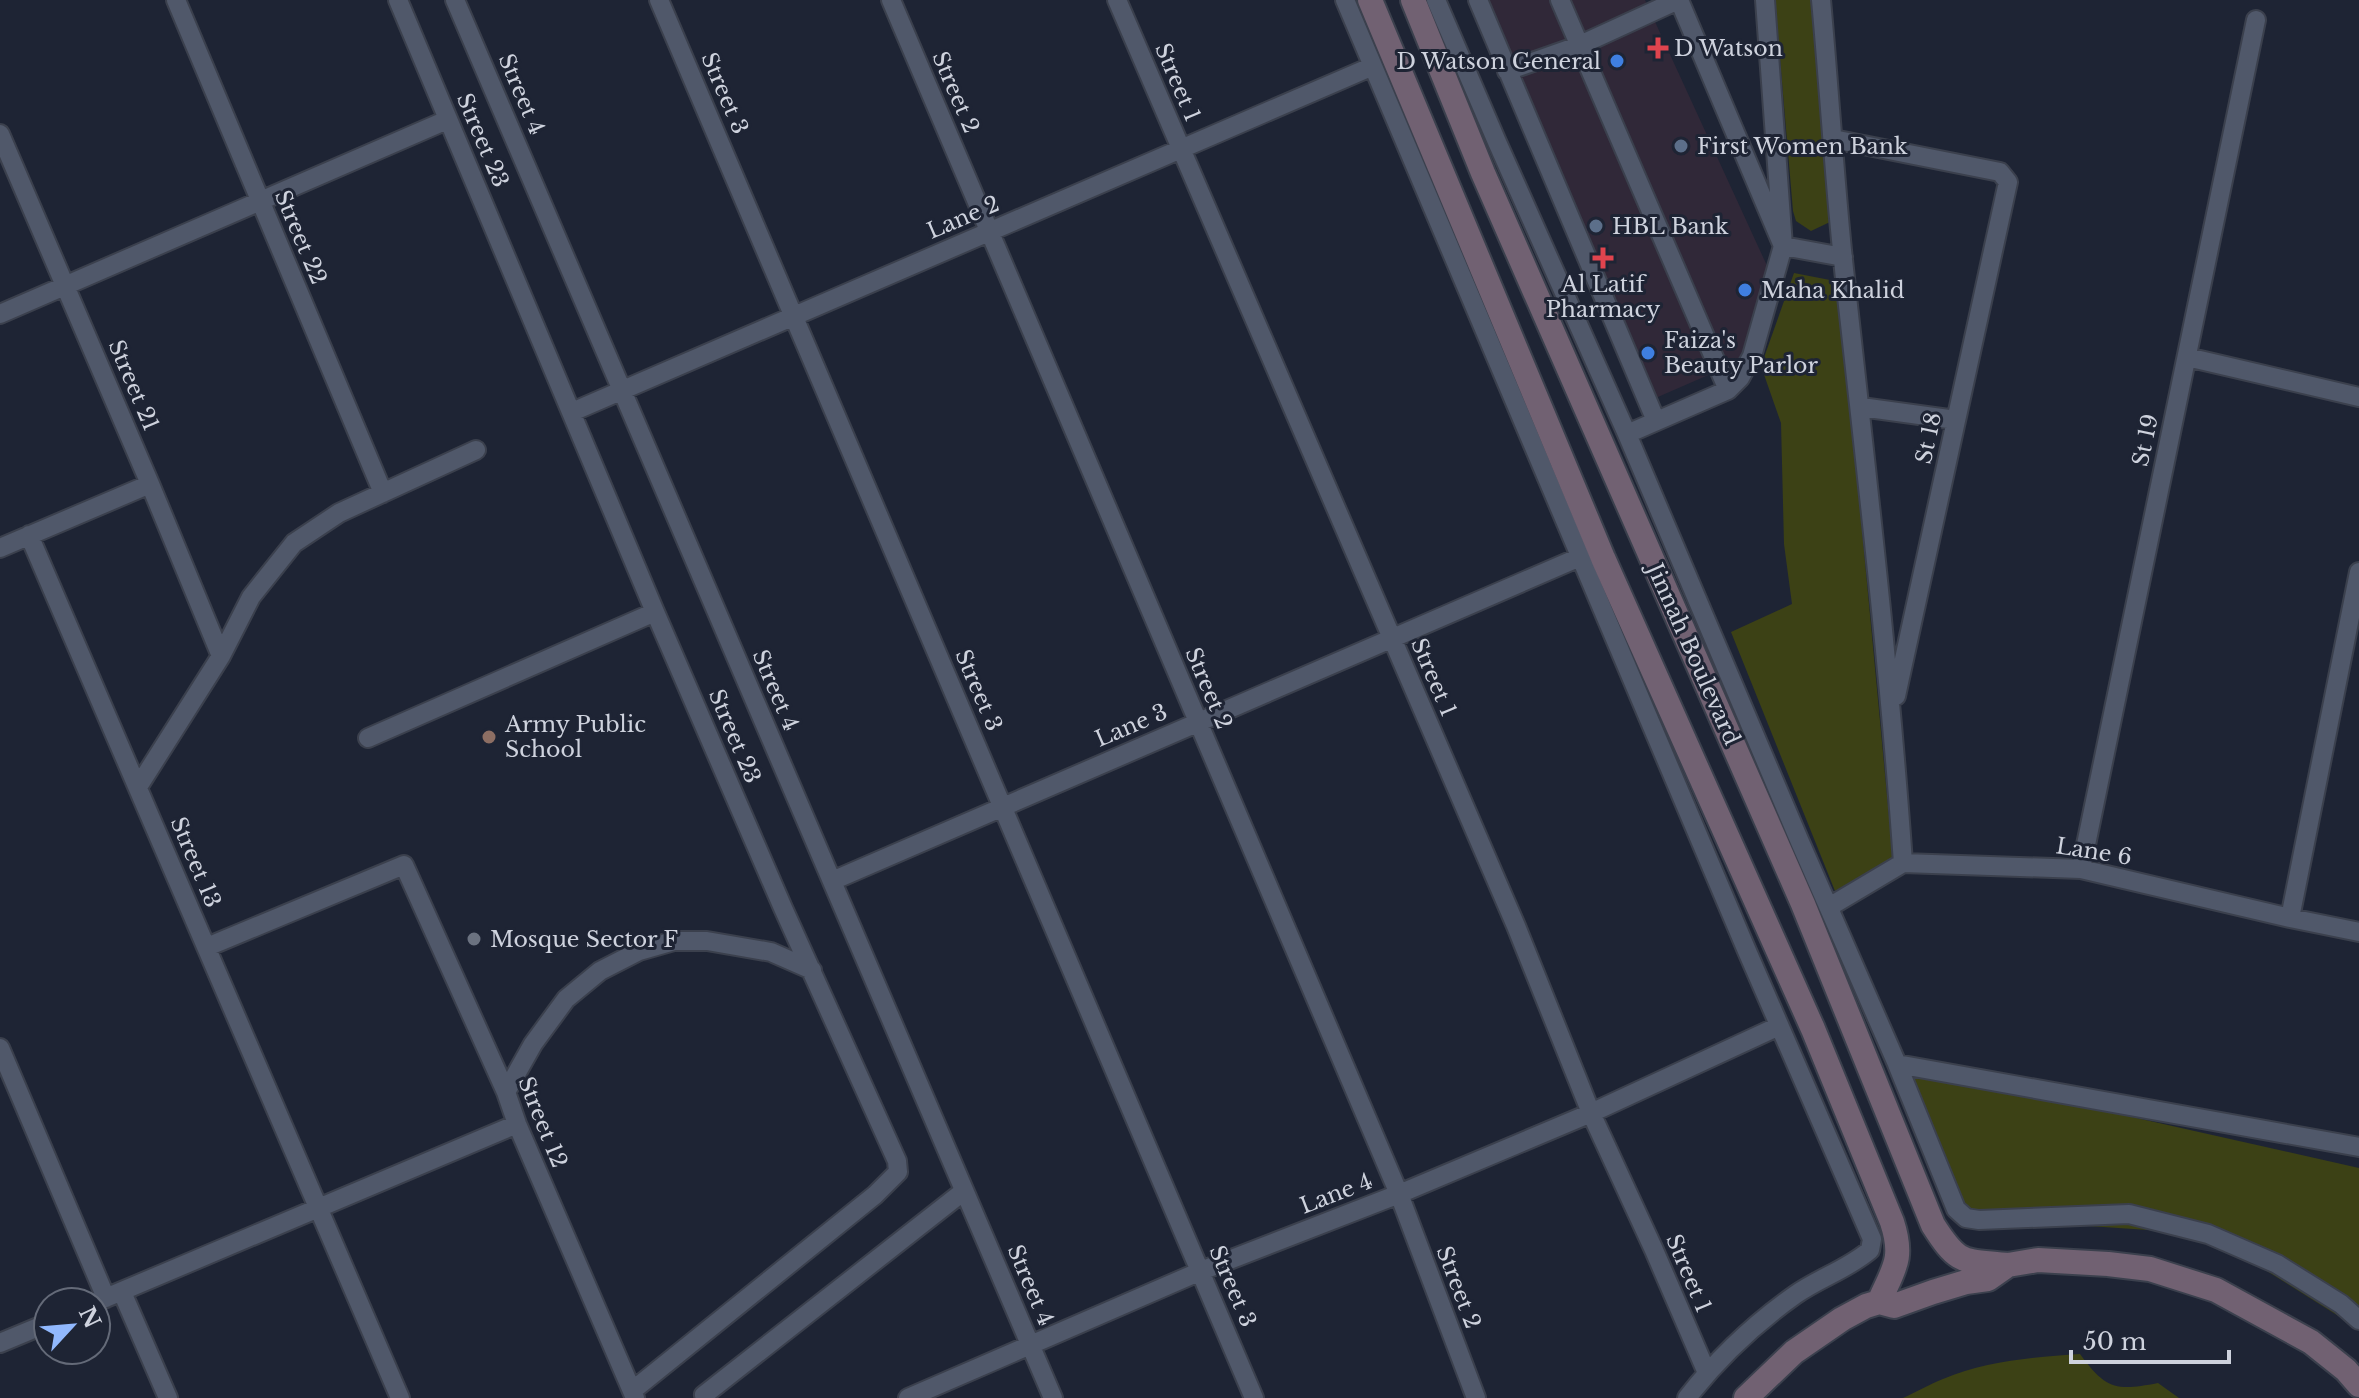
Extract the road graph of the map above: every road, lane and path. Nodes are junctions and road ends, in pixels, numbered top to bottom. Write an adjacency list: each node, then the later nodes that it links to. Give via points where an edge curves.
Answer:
1 (176, 0): 24 (street, Street 22)
2 (398, 0): 20 (street, Street 23)
3 (455, 0): 32 (street, Street 4)
4 (659, 0): 30 (street, Street 3)
5 (891, 0): 25 (street, Street 2)
6 (1117, 0): 23 (street, Street 1)
7 (1345, 0): 18 (street)
8 (1370, 0): 77 (street, Jinnah Boulevard, via 1603,558 1813,1029 1892,1222 1899,1259)
9 (1413, 0): 73 (street, Jinnah Boulevard, via 1483,173 1803,904 1933,1225 1960,1259)
10 (1436, 0): 39 (street)
11 (1478, 0): 19 (street)
12 (1560, 0): 17 (street)
13 (1678, 0): 17 (street); 26 (street)
14 (1765, 0): 26 (street)
15 (1821, 0): 22 (street)
16 (2256, 20): 31 (street, St 19)
17 (1578, 46): 19 (street); 33 (street)
18 (1373, 66): 23 (street, Lane 2); 45 (street)
19 (1507, 71): 38 (street)
20 (447, 120): 24 (street); 36 (street, Street 23)
21 (0, 134): 28 (street, Street 21)
22 (1833, 139): 27 (street); 37 (street, St 18, via 2000,172 2008,182)
23 (1181, 149): 25 (street, Lane 2); 48 (street, Street 1)
24 (260, 201): 28 (street); 42 (street, Street 22)
25 (989, 232): 30 (street, Lane 2); 51 (street, Street 2)
26 (1783, 246): 27 (street); 33 (street, via 1752,356)
27 (1843, 257): 35 (street)
28 (66, 286): 29 (street); 41 (street, Street 21)
29 (0, 314)
30 (794, 316): 32 (street, Lane 2); 54 (street, Street 3)
31 (2187, 357): 34 (street); 56 (street, St 19)
32 (622, 390): 36 (street, Lane 2); 57 (street, Street 4)
33 (1728, 390): 38 (street)
34 (2359, 397)
35 (1861, 407): 37 (street); 50 (street)
36 (572, 412): 47 (street, Street 23)
37 (1956, 420): 50 (street, St 18)
38 (1656, 421): 39 (street)
39 (1627, 434): 58 (street)
40 (476, 450): 42 (street)
41 (150, 484): 43 (street); 49 (street, Street 21)
42 (383, 493): 49 (street, via 339,513 294,543 251,597)
43 (29, 535): 44 (street); 53 (street, Street 13)
44 (0, 548)
45 (1580, 557): 48 (street, Lane 3); 63 (street)
46 (2359, 572): 59 (street)
47 (655, 612): 52 (street); 62 (street, Street 23)
48 (1392, 638): 51 (street, Lane 3); 67 (street, Street 1)
49 (221, 656): 53 (street)
50 (1892, 711): 55 (street)
51 (1197, 723): 54 (street, Lane 3); 71 (street, Street 2)
52 (368, 738)
53 (138, 787): 61 (street, Street 13)
54 (1003, 807): 57 (street, Lane 3); 74 (street, Street 3)
55 (1903, 863): 56 (street, Lane 6); 58 (street)
56 (2081, 869): 59 (street, Lane 6)
57 (832, 881): 70 (street, Street 4)
58 (1829, 907): 65 (street)
59 (2290, 918): 60 (street, Lane 6)
60 (2359, 932)
61 (207, 947): 66 (street, Street 12, via 404,865); 72 (street, Street 13)
62 (812, 970): 66 (street, via 771,952 707,941 674,941 639,951 600,971 566,999); 85 (street, Street 23, via 898,1172)
63 (1779, 1026): 67 (street, Lane 4); 83 (street, via 1872,1239 1870,1250 1797,1293 1748,1331)
64 (0, 1048): 75 (street)
65 (1897, 1064): 69 (street); 79 (street, via 1956,1209 1966,1218 2129,1214 2208,1234 2277,1264)
66 (506, 1092): 68 (street, Street 12)
67 (1591, 1113): 71 (street, Lane 4); 83 (street, Street 1)
68 (517, 1124): 72 (street); 85 (street, Street 12)
69 (2359, 1147)
70 (964, 1191): 82 (street, Street 4); 88 (street)
71 (1399, 1194): 74 (street, Lane 4); 92 (street, Street 2)
72 (318, 1207): 76 (street); 87 (street, Street 13)
73 (2008, 1265): 77 (street, via 1988,1279 1894,1306); 84 (street, via 2061,1260 2163,1273 2216,1290 2311,1342)
74 (1201, 1271): 82 (street, Lane 4); 91 (street, Street 3)
75 (103, 1286)
76 (112, 1295)
77 (1879, 1302): 94 (street, via 1842,1319 1794,1352)
78 (112, 1304): 86 (street)
79 (2359, 1320)
80 (32, 1330): 81 (street)
81 (0, 1343)
82 (1030, 1344): 89 (street, Lane 4); 90 (street, Street 4)
83 (1707, 1373): 93 (street)
84 (2355, 1375)
85 (634, 1394)
86 (168, 1398)
87 (400, 1398)
88 (705, 1398)
89 (908, 1398)
90 (1053, 1398)
91 (1254, 1398)
92 (1476, 1398)
93 (1687, 1398)
94 (1746, 1398)

